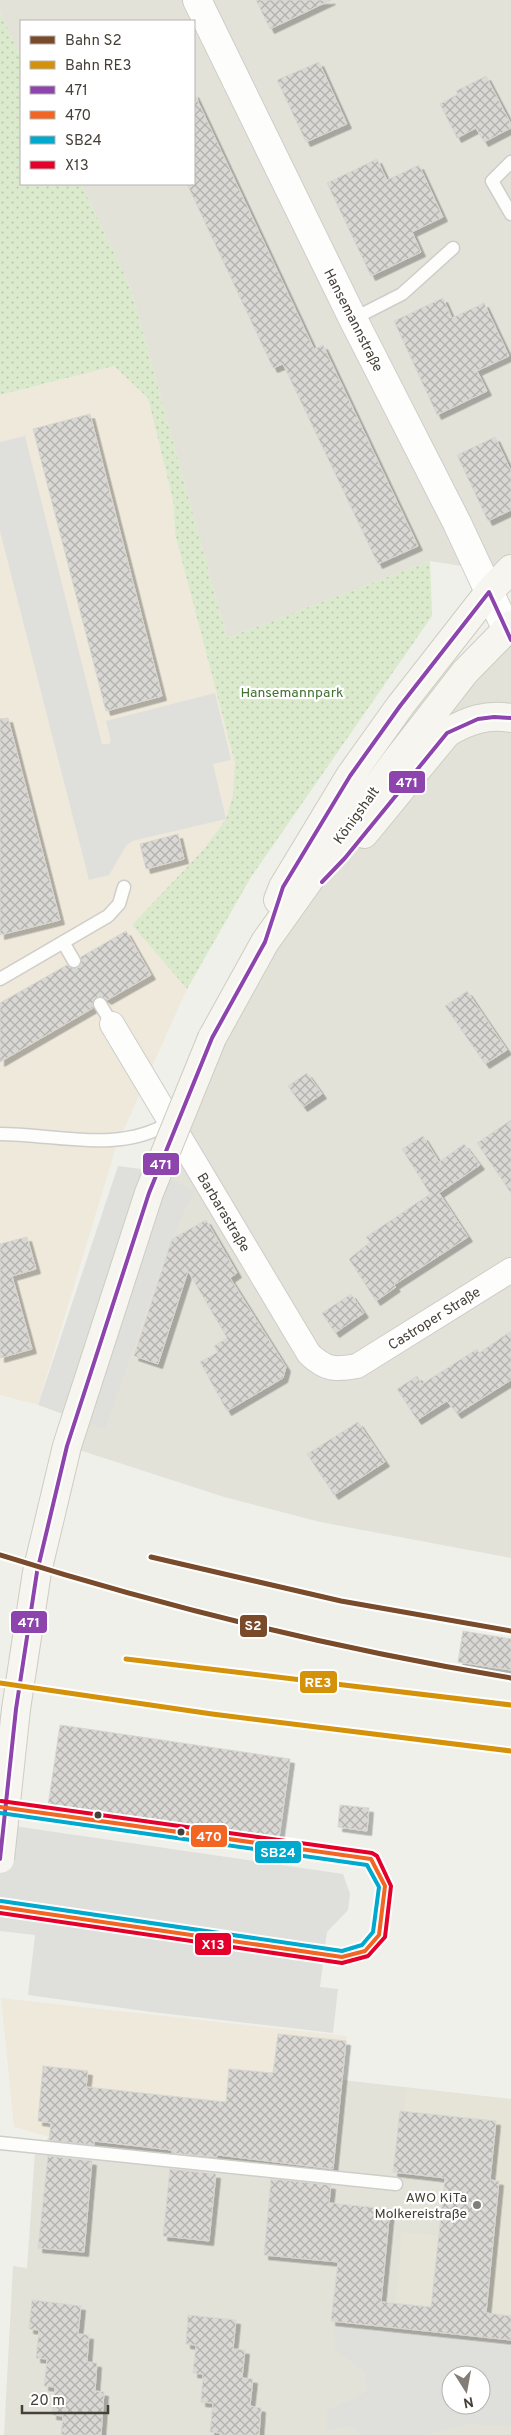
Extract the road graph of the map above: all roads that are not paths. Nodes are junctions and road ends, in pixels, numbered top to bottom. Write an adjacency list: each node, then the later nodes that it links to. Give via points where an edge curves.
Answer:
1 (197, 0): 5 (street, Hansemannstraße)
2 (511, 162): 3 (lane, via 492,181)
3 (511, 214)
4 (453, 248): 5 (lane, via 402,294)
5 (353, 319): 7 (street, Hansemannstraße, via 454,516)
6 (511, 569): 7 (main road, Königshalt)
7 (489, 592): 8 (street, Hansemannstraße); 12 (main road, Königshalt, via 350,776 282,887)
8 (510, 632): 12 (main road, Königshalt, via 465,672 395,762)
9 (511, 718): 12 (main road, via 486,716 465,721 447,733 345,858)
10 (124, 887): 11 (lane, via 119,904 108,916)
11 (63, 942): 13 (lane); 14 (lane)
12 (265, 942): 22 (main road, Königshalt, bridge, via 212,1038 149,1193 67,1446 36,1582 16,1708)
13 (74, 961)
14 (0, 979)
15 (100, 1004): 16 (lane)
16 (112, 1024): 17 (street, Barbarastraße)
17 (169, 1123): 18 (lane, via 155,1131 113,1141); 20 (street, Barbarastraße, via 309,1354 320,1365 338,1369)
18 (0, 1134)
19 (511, 1270): 20 (street, Castroper Straße)
20 (357, 1366)
21 (0, 1807): 23 (lane, via 371,1859 385,1886 379,1936 365,1951 342,1957)
22 (0, 1859)
23 (0, 1907)
24 (0, 2143): 25 (lane)
25 (396, 2184)

